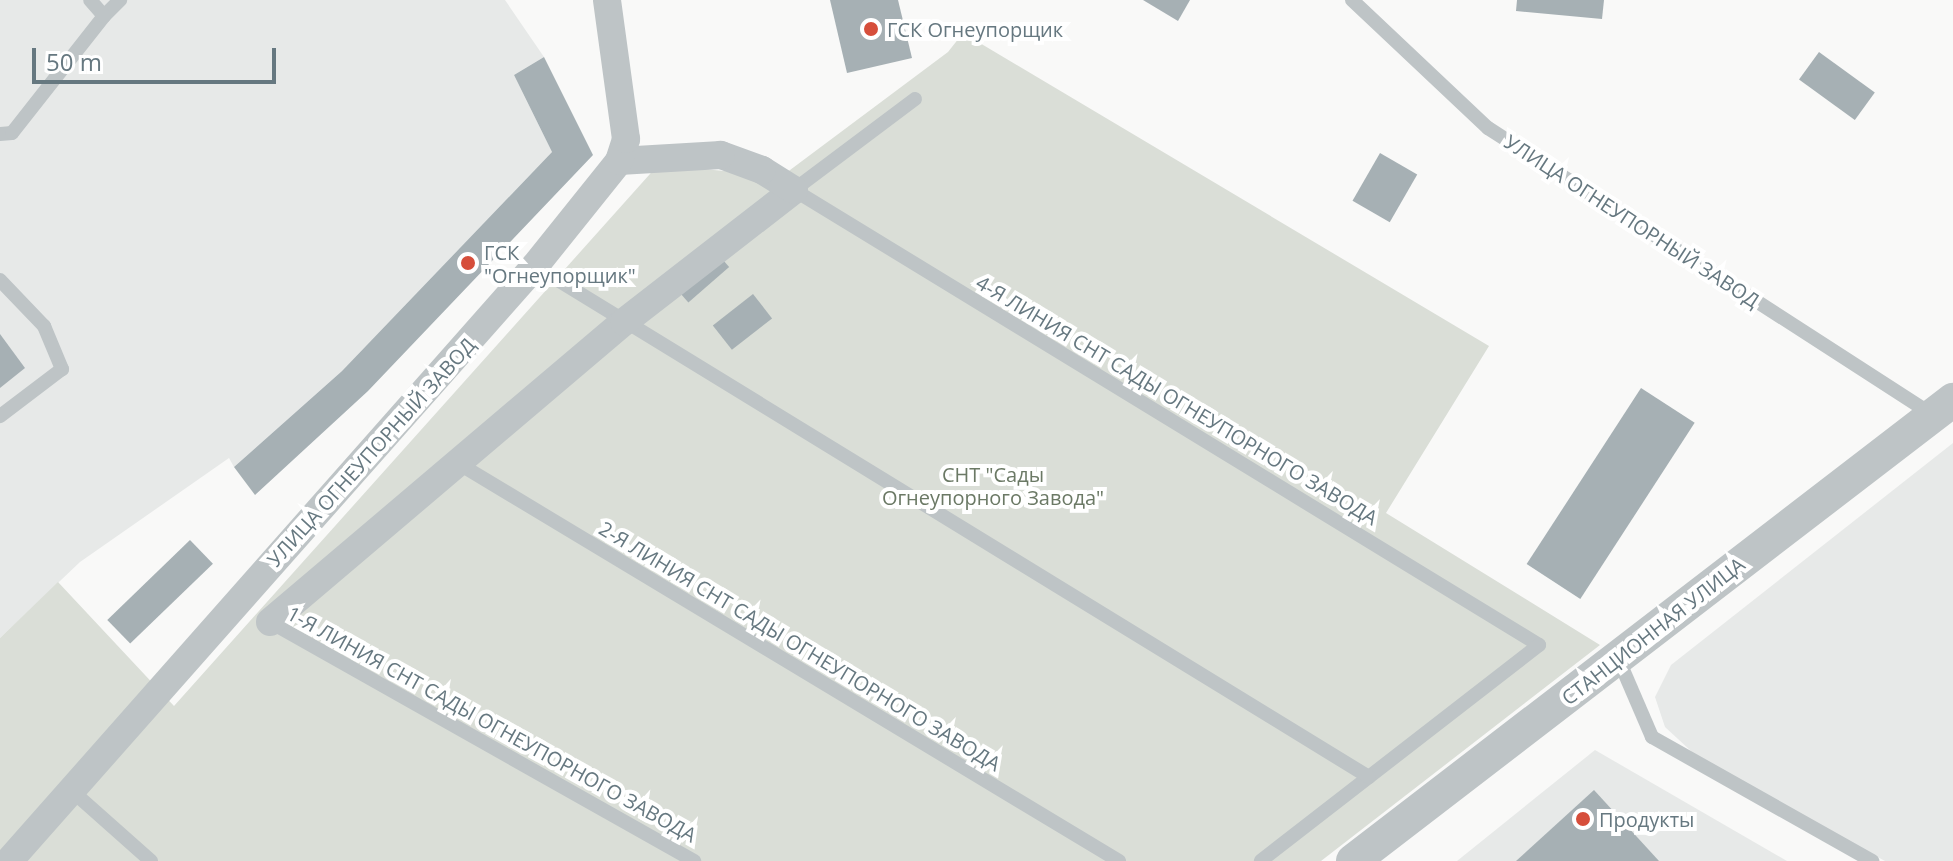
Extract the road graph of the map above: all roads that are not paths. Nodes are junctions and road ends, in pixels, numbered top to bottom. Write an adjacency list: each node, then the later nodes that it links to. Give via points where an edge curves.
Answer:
1 (90, 0): 5 (lane)
2 (120, 0): 5 (lane)
3 (607, 0): 8 (street, via 626,139)
4 (1352, 0): 13 (lane, УЛИЦА ОГНЕУПОРНЫЙ ЗАВОД, via 1488,128)
5 (104, 16): 7 (lane, via 12,133)
6 (915, 99): 9 (lane)
7 (0, 134)
8 (619, 161): 9 (street, via 721,155 762,170); 10 (street, УЛИЦА ОГНЕУПОРНЫЙ ЗАВОД)
9 (794, 190): 12 (street); 18 (lane, 4-Я ЛИНИЯ СНТ САДЫ ОГНЕУПОРНОГО ЗАВОДА, via 1539,645)
10 (535, 266): 12 (lane); 19 (street, УЛИЦА ОГНЕУПОРНЫЙ ЗАВОД)
11 (0, 280): 14 (lane, via 44,326 62,369)
12 (624, 322): 15 (street); 18 (lane)
13 (1943, 408): 17 (street, СТАНЦИОННАЯ УЛИЦА)
14 (0, 416)
15 (461, 465): 16 (street); 23 (lane, 2-Я ЛИНИЯ СНТ САДЫ ОГНЕУПОРНОГО ЗАВОДА)
16 (270, 622): 22 (lane, 1-Я ЛИНИЯ СНТ САДЫ ОГНЕУПОРНОГО ЗАВОДА)
17 (1617, 658): 25 (street, СТАНЦИОННАЯ УЛИЦА); 26 (lane, via 1652,737)
18 (1369, 777): 24 (lane)
19 (71, 790): 20 (street, УЛИЦА ОГНЕУПОРНЫЙ ЗАВОД); 21 (lane)
20 (9, 861)
21 (151, 861)
22 (694, 861)
23 (1119, 861)
24 (1261, 861)
25 (1353, 861)
26 (1872, 861)

